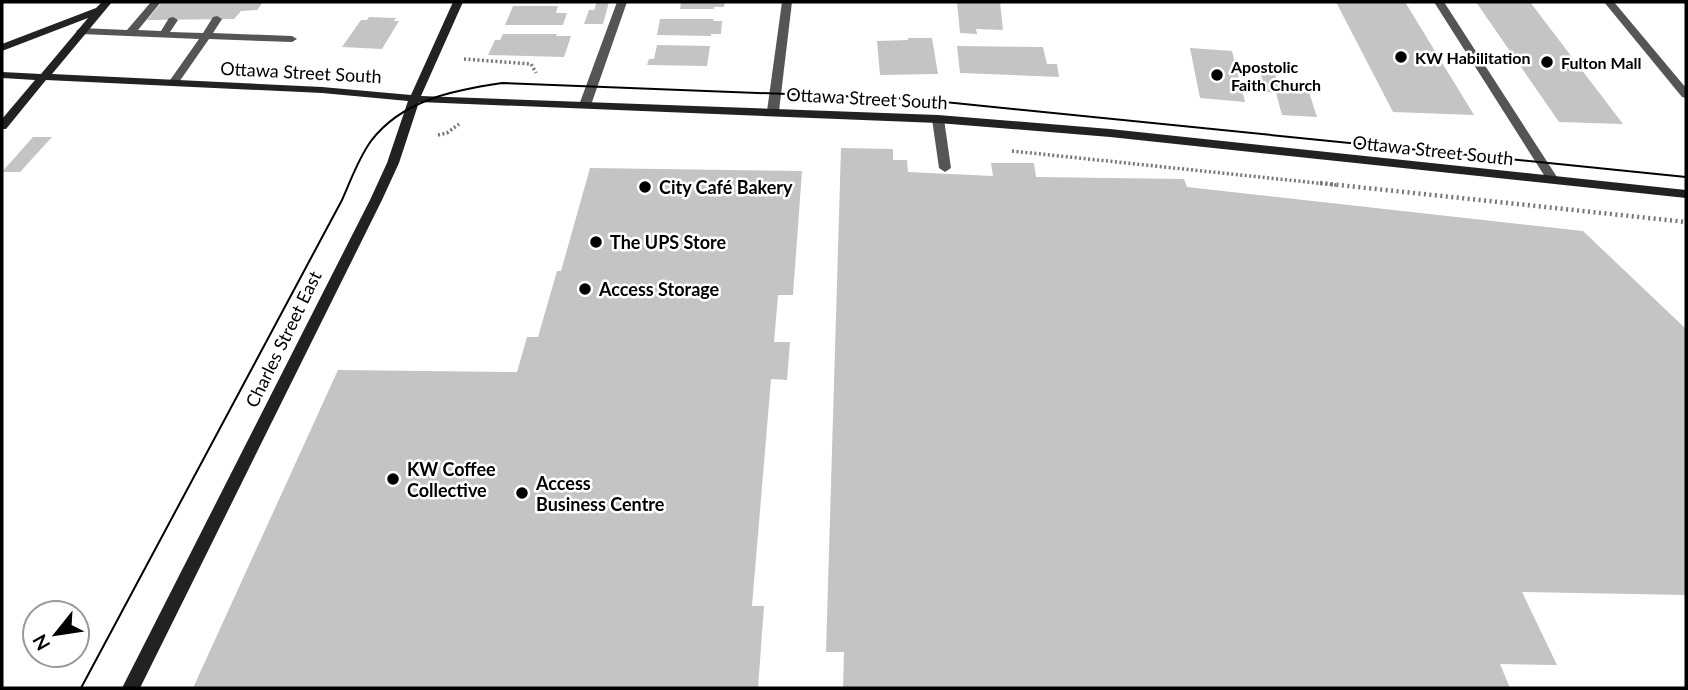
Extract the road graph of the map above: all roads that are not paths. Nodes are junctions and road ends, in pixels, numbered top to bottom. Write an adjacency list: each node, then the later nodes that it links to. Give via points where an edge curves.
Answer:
1 (156, 2): 11 (street)
2 (458, 2): 20 (main road, Charles Street East)
3 (622, 2): 21 (street)
4 (787, 2): 22 (street)
5 (1439, 2): 26 (street)
6 (1609, 2): 19 (street)
7 (103, 6): 10 (main road); 15 (main road)
8 (217, 19): 13 (street)
9 (173, 20): 12 (street)
10 (81, 31): 11 (street); 17 (main road)
11 (130, 34): 12 (street)
12 (163, 35): 13 (street)
13 (206, 36): 14 (street); 18 (street)
14 (292, 39)
15 (2, 48)
16 (2, 75): 17 (main road, Ottawa Street South)
17 (44, 76): 18 (main road, Ottawa Street South); 24 (main road)
18 (173, 83): 20 (main road, Ottawa Street South)
19 (1686, 95)
20 (417, 97): 21 (main road, Ottawa Street South); 28 (main road, Charles Street East, via 376,200)
21 (585, 105): 22 (main road, Ottawa Street South)
22 (772, 111): 23 (main road, Ottawa Street South)
23 (938, 119): 25 (street); 26 (main road, Ottawa Street South)
24 (2, 126)
25 (945, 168)
26 (1553, 180): 27 (main road, Ottawa Street South)
27 (1686, 194)
28 (131, 688)

